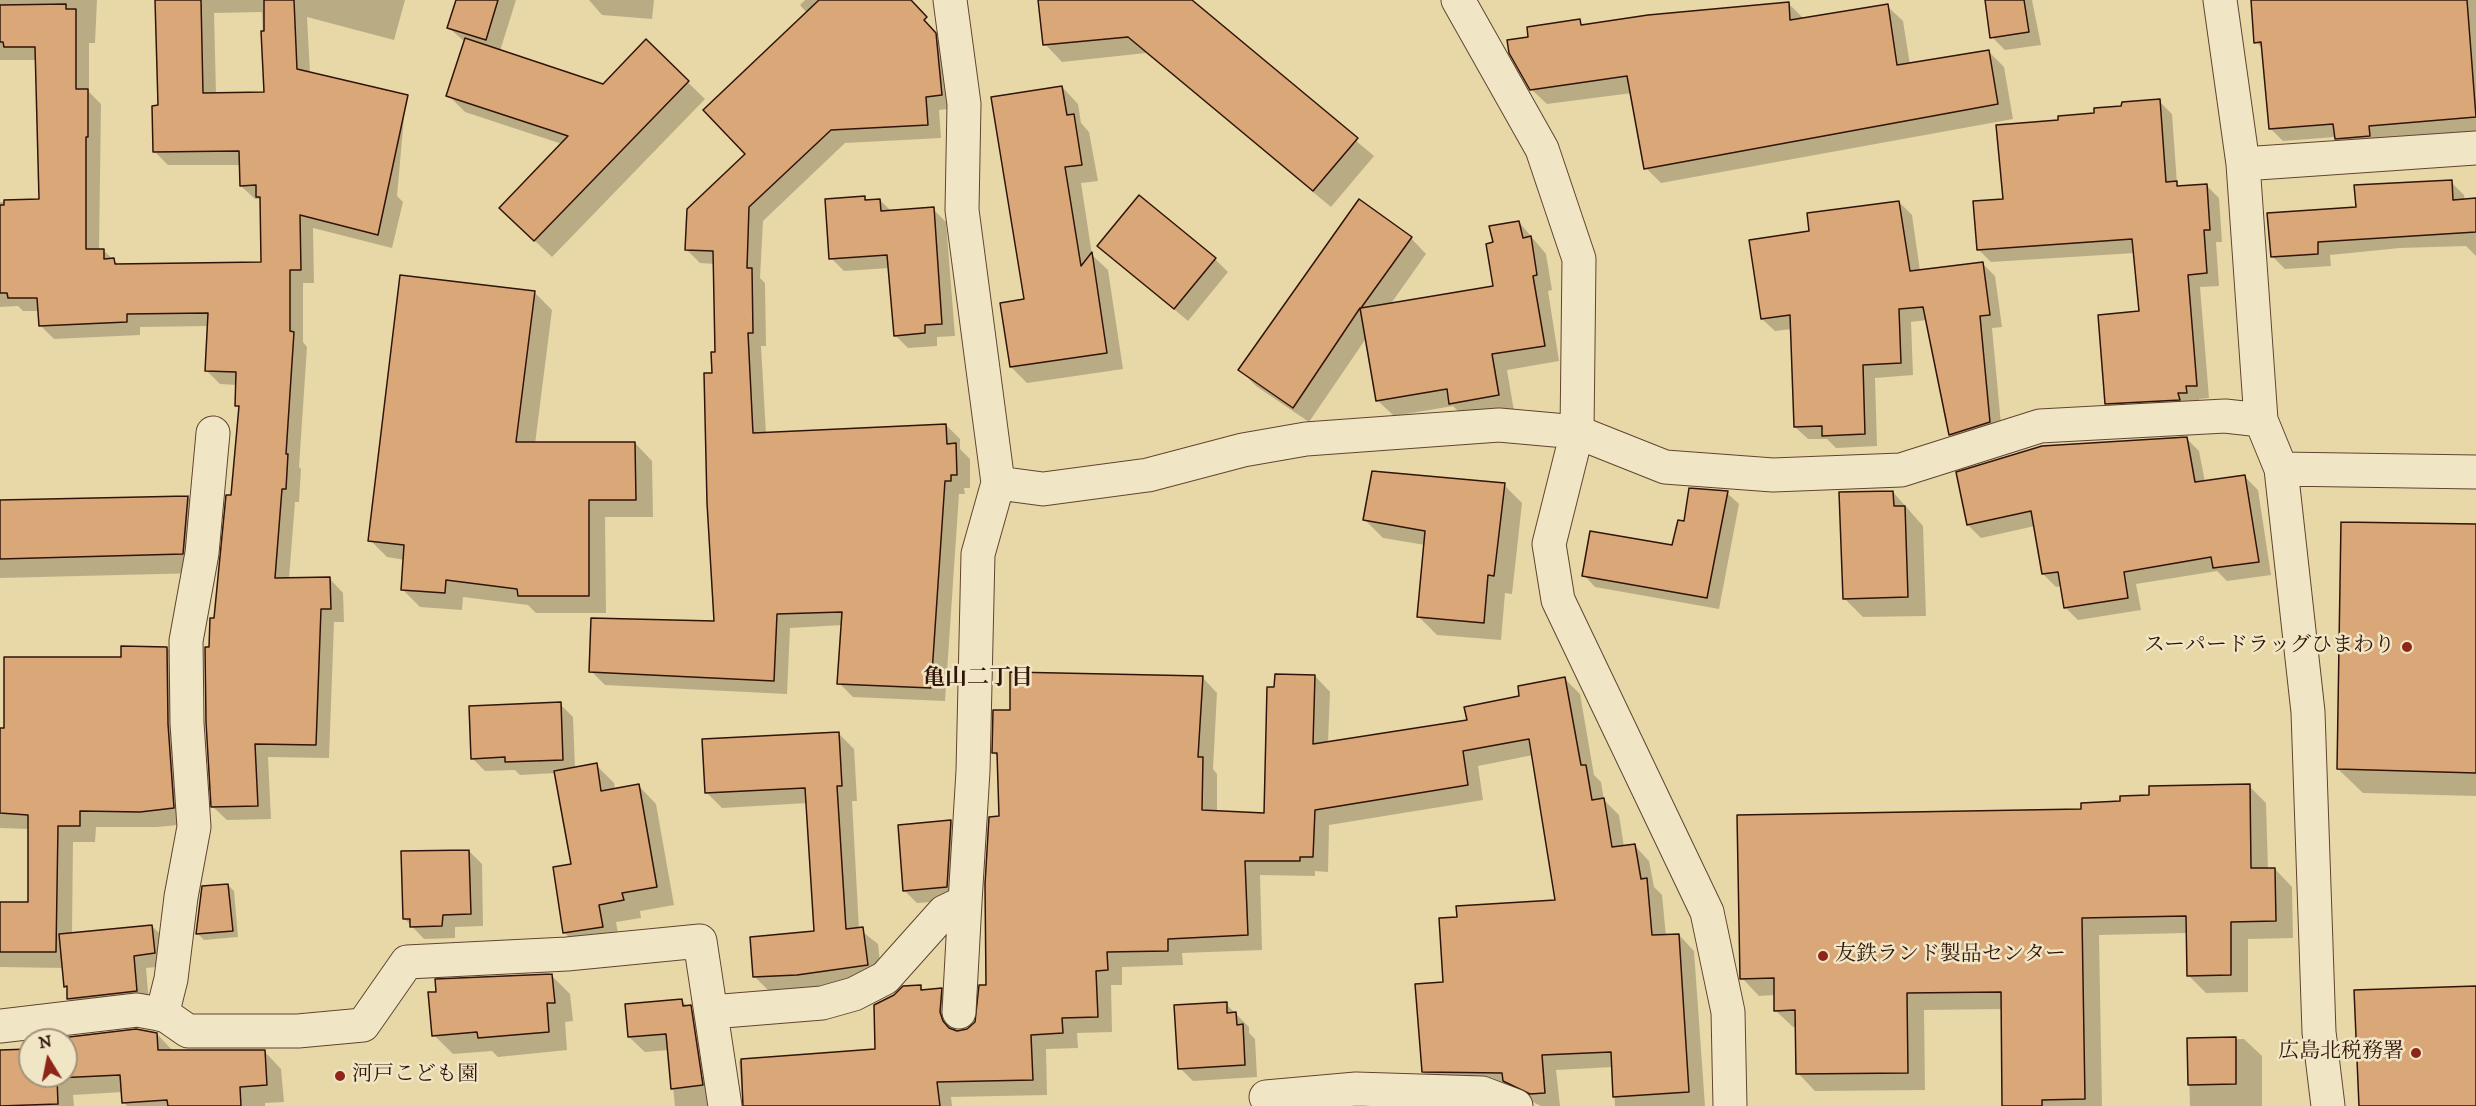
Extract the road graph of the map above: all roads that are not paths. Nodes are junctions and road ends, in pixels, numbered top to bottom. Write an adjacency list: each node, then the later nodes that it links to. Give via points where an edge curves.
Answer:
1 (950, 0): 11 (street, via 964,104 962,210)
2 (1458, 0): 7 (street, via 1542,149 1579,259)
3 (2220, 0): 5 (street)
4 (2476, 148): 5 (street)
5 (2244, 164): 6 (street)
6 (2261, 420): 7 (street, via 2225,416 2040,426 1901,470 1773,475 1665,467); 9 (street)
7 (1577, 432): 11 (street, via 1499,425 1306,439 1243,450 1148,475 1043,489); 20 (street, via 1549,544 1558,600 1707,912 1728,1012)
8 (213, 433): 15 (street, via 202,553 186,641 194,827)
9 (2281, 469): 10 (street); 21 (street, via 2308,712 2319,1032)
10 (2476, 472)
11 (998, 483): 12 (street, via 978,554)
12 (965, 902): 13 (street, via 944,912 885,978 854,994 822,1003); 14 (street)
13 (711, 1012): 15 (street, via 700,941 567,954 407,962 363,1025 298,1032 188,1031); 18 (street)
14 (959, 1012)
15 (162, 1015): 16 (street, via 136,1010)
16 (0, 1026)
17 (1266, 1097): 19 (street, via 1356,1089 1470,1093)
18 (725, 1106)
19 (1516, 1106)
20 (1730, 1106)
21 (2328, 1106)

